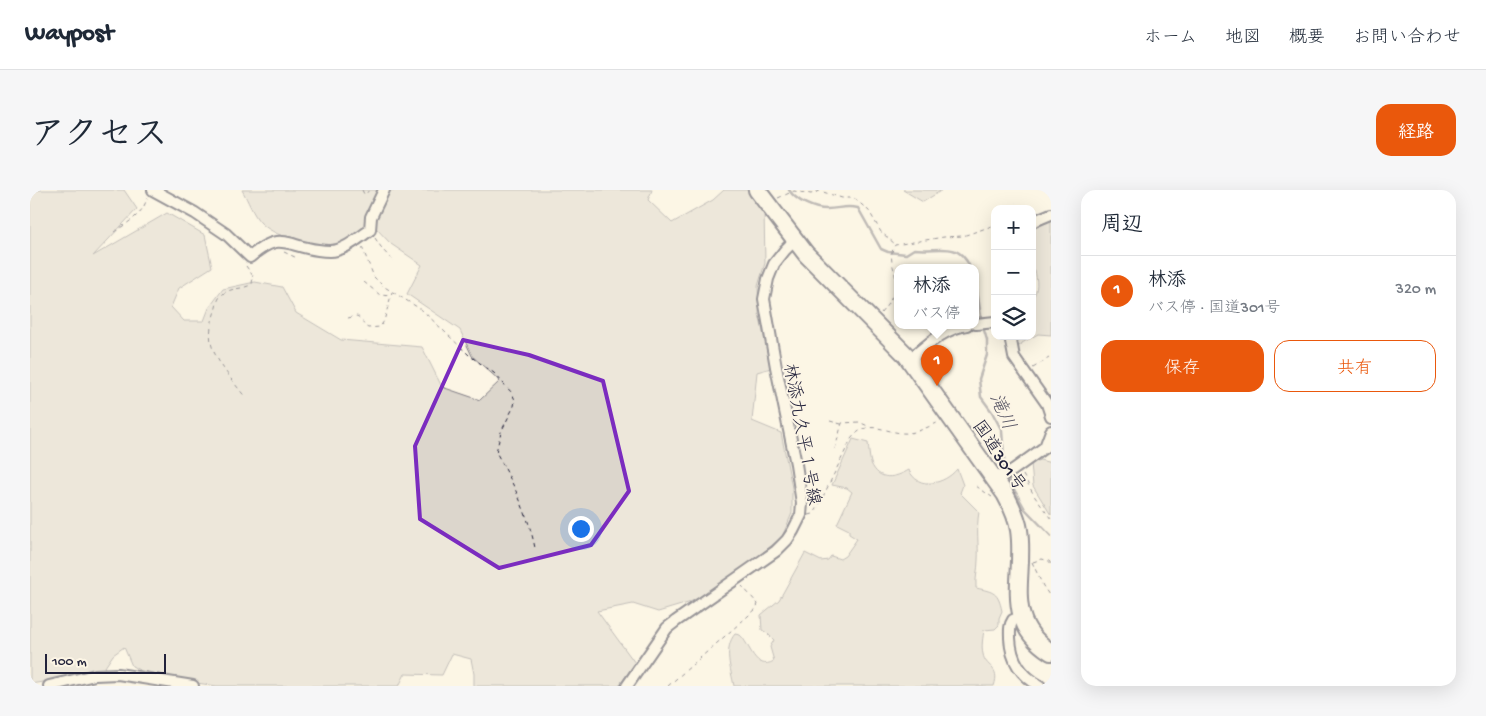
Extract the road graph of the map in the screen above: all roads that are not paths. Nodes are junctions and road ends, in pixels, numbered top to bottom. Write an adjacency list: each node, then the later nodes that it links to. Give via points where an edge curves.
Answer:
1 (384, 190): 3 (street, via 370,230 344,247 330,251 277,241 260,248 250,257 226,234 195,213)
2 (757, 190): 6 (highway, 国道301号)
3 (151, 192)
4 (1051, 214): 5 (street)
5 (1036, 220)
6 (795, 240): 9 (highway, 国道301号); 17 (street, 林添九久平１号線, via 774,264 764,298 799,485 801,515 781,546 667,628)
7 (952, 329): 9 (street)
8 (1011, 340): 10 (street, via 1014,357 1047,404)
9 (909, 360): 12 (highway, 国道301号, via 950,417)
10 (1051, 416)
11 (1051, 431): 12 (street, via 1045,448)
12 (1007, 473): 13 (highway, 国道301号, via 1006,497 1017,521 1026,561 1018,597)
13 (1021, 617): 14 (highway, 国道301号, via 1035,640); 18 (street, via 1013,620 1010,628 1013,658 1022,673)
14 (1051, 652)
15 (49, 686): 16 (street, via 95,674 118,674)
16 (192, 686)
17 (627, 686)
18 (1040, 686)

